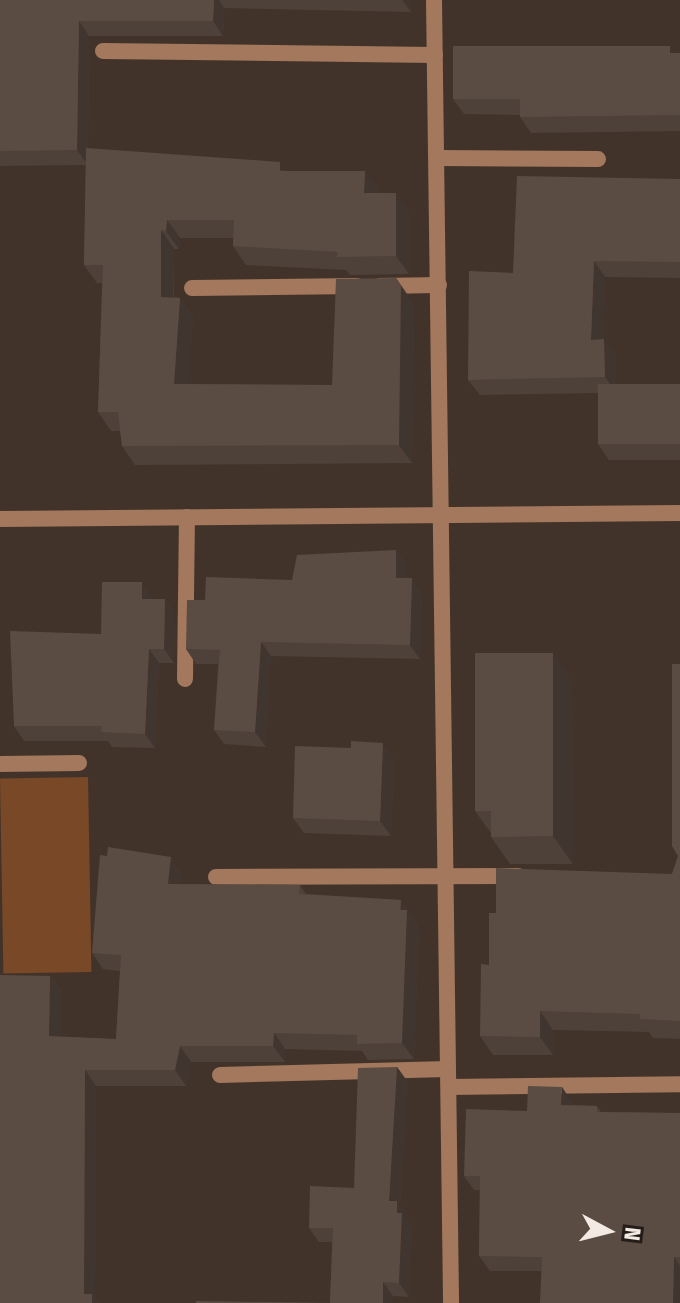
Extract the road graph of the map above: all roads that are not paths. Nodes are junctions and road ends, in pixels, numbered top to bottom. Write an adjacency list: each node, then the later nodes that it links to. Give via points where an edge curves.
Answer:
1 (434, 0): 3 (street)
2 (103, 51): 3 (street)
3 (435, 55): 4 (street)
4 (437, 158): 5 (street); 6 (street)
5 (598, 159)
6 (439, 285): 7 (street); 9 (street)
7 (192, 288)
8 (680, 513): 9 (street)
9 (444, 514): 10 (street); 17 (street)
10 (187, 517): 11 (street); 12 (street)
11 (0, 519)
12 (185, 679)
13 (79, 763): 14 (street)
14 (0, 764)
15 (540, 876): 17 (street)
16 (216, 877): 17 (street)
17 (446, 877): 18 (street)
18 (448, 1069): 19 (street); 21 (street)
19 (220, 1075)
20 (680, 1084): 21 (street)
21 (449, 1087): 22 (street)
22 (451, 1303)

